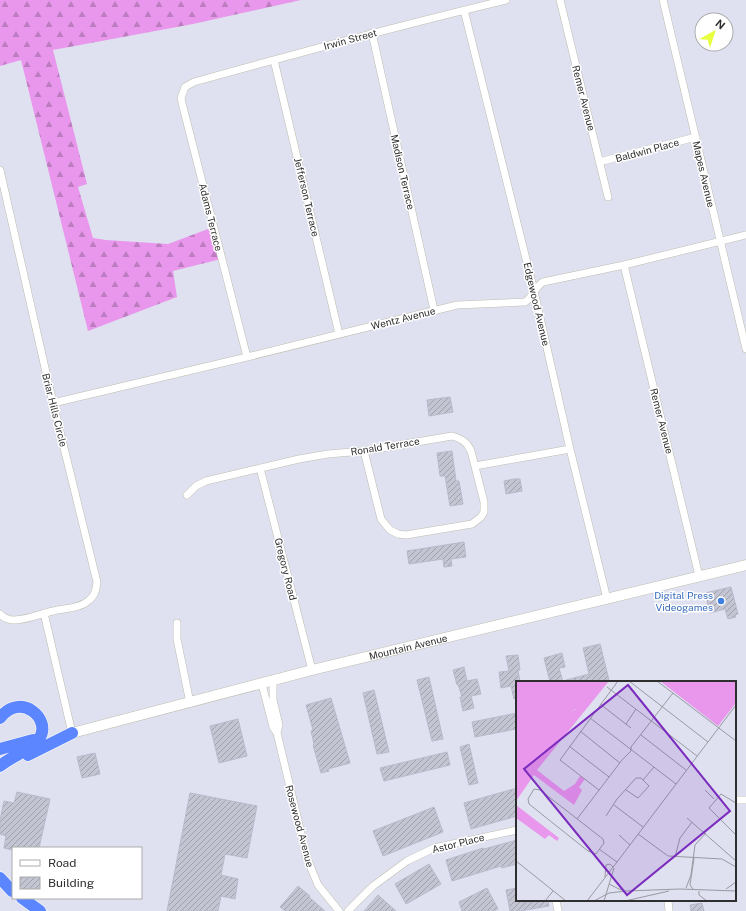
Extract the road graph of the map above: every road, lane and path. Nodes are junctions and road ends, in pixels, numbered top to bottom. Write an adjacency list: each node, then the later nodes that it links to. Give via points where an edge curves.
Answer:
1 (506, 0): 4 (street, Irwin Street)
2 (560, 0): 9 (street, Remer Avenue)
3 (663, 0): 8 (street, Mapes Avenue)
4 (464, 10): 5 (street, Irwin Street); 15 (street, Edgewood Avenue)
5 (372, 33): 6 (street, Irwin Street); 16 (street, Madison Terrace)
6 (274, 60): 7 (street, Irwin Street); 17 (street, Jefferson Terrace)
7 (194, 82): 19 (street, Adams Terrace, via 185,87 181,98)
8 (696, 137): 9 (street, Baldwin Place); 13 (street, Mapes Avenue)
9 (599, 162): 11 (street, Remer Avenue)
10 (0, 170): 20 (street, Briar Hills Circle)
11 (608, 196)
12 (746, 235): 13 (street, Wentz Avenue)
13 (720, 241): 14 (street, Wentz Avenue); 18 (street, Mapes Avenue)
14 (624, 265): 15 (street, Wentz Avenue, via 543,282); 27 (street, Remer Avenue)
15 (534, 291): 16 (street, Wentz Avenue, via 525,302 457,304); 21 (street, Edgewood Avenue)
16 (434, 310): 17 (street, Wentz Avenue)
17 (339, 334): 19 (street, Wentz Avenue)
18 (746, 349)
19 (247, 357): 20 (street, Wentz Avenue)
20 (53, 403): 29 (street, Briar Hills Circle, via 97,582 96,590 88,602)
21 (570, 449): 23 (street); 28 (street, Edgewood Avenue)
22 (364, 451): 23 (street, Ronald Terrace, via 452,436 468,445); 23 (street, via 381,519 390,530 398,534 406,535 477,521 484,506); 24 (street, Ronald Terrace, via 299,458)
23 (475, 466)
24 (260, 468): 25 (street, Ronald Terrace, via 206,481); 32 (street, Gregory Road)
25 (187, 495)
26 (746, 565): 27 (street, Mountain Avenue)
27 (699, 576): 28 (street, Mountain Avenue)
28 (607, 599): 32 (street, Mountain Avenue)
29 (44, 613): 30 (street, Briar Hills Circle, via 12,620); 37 (street)
30 (0, 614)
31 (177, 623): 35 (street, via 177,639)
32 (312, 670): 33 (street, Mountain Avenue)
33 (273, 681): 34 (street, Mountain Avenue); 38 (street, Rosewood Avenue, via 273,700 280,725)
34 (262, 684): 35 (street, Mountain Avenue); 38 (street, Rosewood Avenue)
35 (190, 703): 37 (street, Mountain Avenue)
36 (0, 718): 39 (highway, via 11,708 27,708 36,714 41,723)
37 (72, 733): 39 (highway); 41 (highway)
38 (277, 734): 51 (street, Rosewood Avenue, via 307,858 318,885)
39 (39, 738): 40 (highway); 41 (highway)
40 (0, 749)
41 (0, 767)
42 (516, 830): 52 (street, Astor Place, via 434,848 407,862 373,886)
43 (0, 878): 45 (highway)
44 (0, 883): 46 (highway)
45 (12, 890)
46 (12, 891)
47 (23, 899): 50 (highway)
48 (556, 901): 53 (street)
49 (668, 901): 54 (street)
50 (40, 911)
51 (339, 911)
52 (348, 911)
53 (558, 911)
54 (669, 911)

